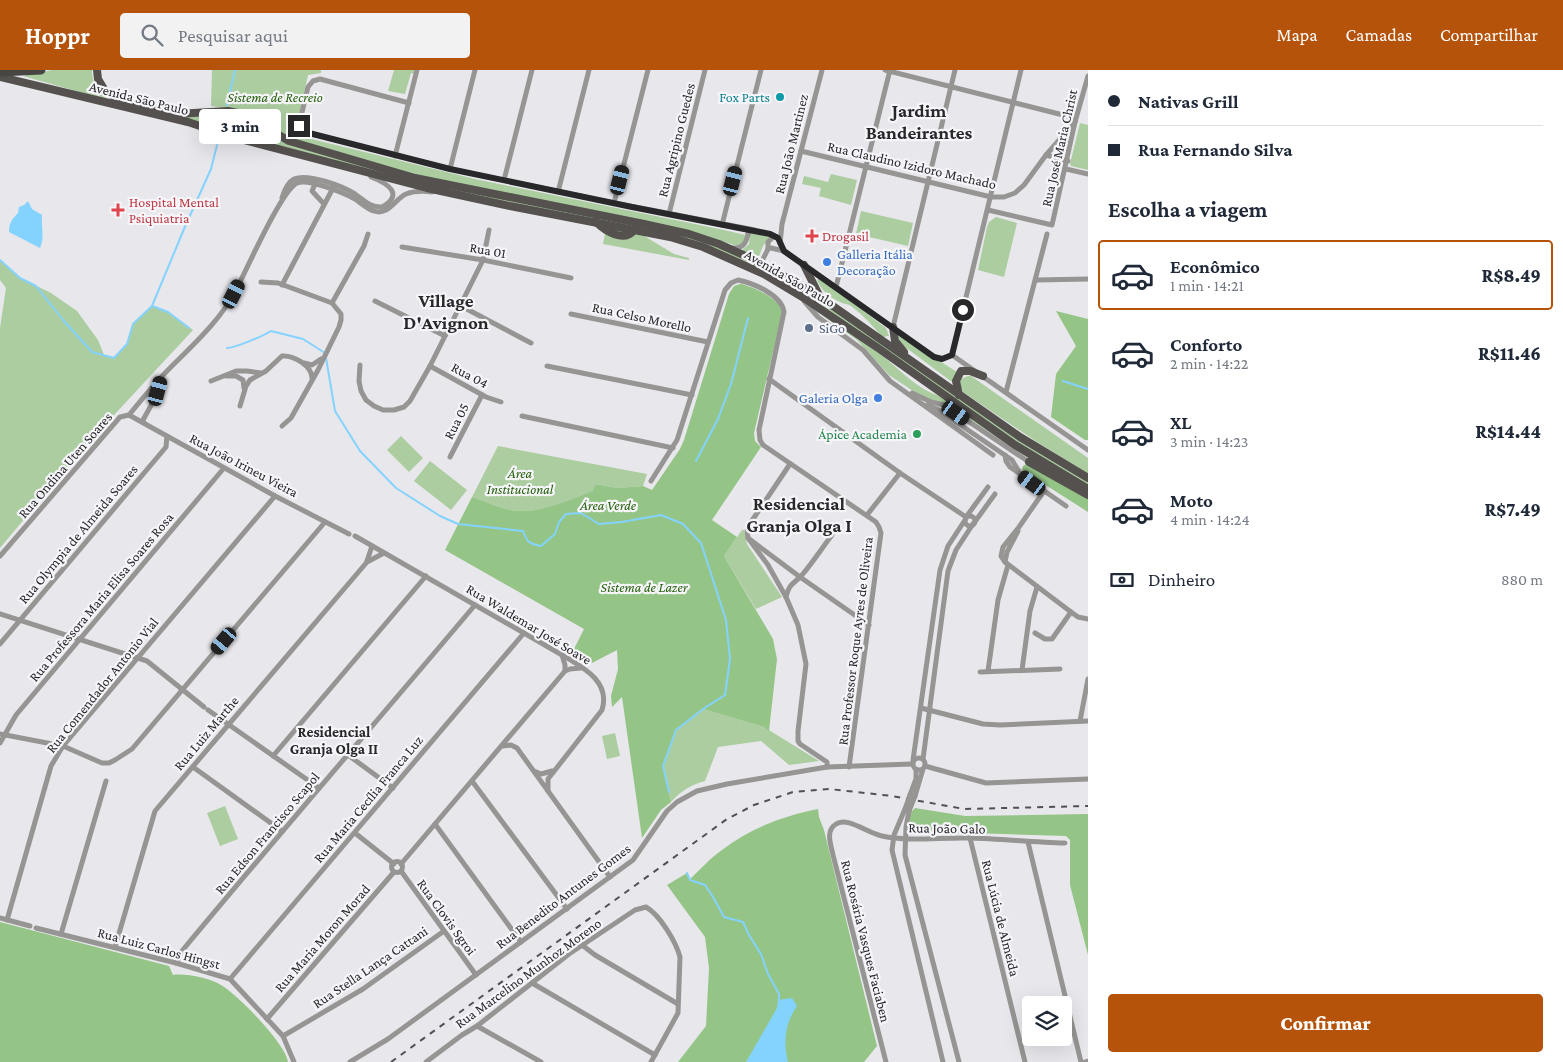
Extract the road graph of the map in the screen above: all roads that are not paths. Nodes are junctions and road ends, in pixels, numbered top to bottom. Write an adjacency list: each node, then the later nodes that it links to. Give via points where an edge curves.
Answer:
1 (41, 70): 14 (highway)
2 (98, 70): 20 (main road, Avenida São Paulo, via 98,79 104,89 119,99 176,114)
3 (417, 70): 19 (street)
4 (475, 70): 28 (street)
5 (532, 70): 32 (street)
6 (589, 70): 37 (street)
7 (648, 70): 40 (street)
8 (705, 70): 43 (street, Rua Agripino Guedes)
9 (761, 70): 45 (street)
10 (822, 70): 23 (street, Rua João Martinez)
11 (888, 70): 17 (street); 27 (street)
12 (956, 70): 17 (street)
13 (1021, 70): 18 (street)
14 (0, 72)
15 (1088, 76): 21 (street, Rua José Maria Christ)
16 (0, 77): 22 (main road, Avenida São Paulo, via 188,122)
17 (951, 87): 18 (street); 34 (street)
18 (1013, 102): 21 (street, via 1067,116); 39 (street)
19 (409, 103): 25 (street); 25 (street, via 320,79 308,87 299,126 301,130)
20 (237, 112): 22 (main road, via 227,125 230,134); 51 (main road, Avenida São Paulo, via 289,141 415,178 644,224)
21 (1075, 122): 24 (street, Rua Claudino Izidoro Machado); 26 (street, Rua José Maria Christ)
22 (236, 138): 30 (main road, Avenida São Paulo)
23 (801, 151): 27 (street, Rua Claudino Izidoro Machado); 44 (street, Rua João Martinez)
24 (1046, 155): 26 (street); 39 (street, Rua Claudino Izidoro Machado, via 1015,193)
25 (395, 156): 28 (street)
26 (1068, 161): 29 (street, Rua José Maria Christ)
27 (866, 167): 34 (street, Rua Claudino Izidoro Machado); 65 (street)
28 (450, 169): 32 (street)
29 (1066, 169): 31 (street); 42 (street, Rua José Maria Christ, via 1052,225)
30 (354, 170): 36 (main road, Avenida São Paulo); 38 (street, via 389,185 393,194 388,204 378,208)
31 (1088, 174)
32 (504, 180): 37 (street)
33 (316, 182): 35 (street); 38 (street, via 334,184); 41 (street, via 313,193); 84 (street, Rua Ondina Uten Soares, via 297,183 290,189 224,312)
34 (927, 182): 39 (street, Rua Claudino Izidoro Machado); 71 (street)
35 (332, 190): 36 (street, via 379,212 409,194); 38 (street, via 336,188); 41 (street)
36 (448, 192): 58 (main road, Avenida São Paulo, via 670,237 703,247)
37 (558, 192): 40 (street)
38 (356, 195)
39 (991, 197): 42 (street)
40 (614, 203): 43 (street)
41 (324, 204): 63 (street)
42 (988, 210): 75 (street)
43 (669, 214): 45 (street)
44 (782, 224): 50 (street, Rua João Martinez); 50 (street)
45 (722, 225): 47 (street)
46 (489, 230): 55 (street)
47 (746, 232): 50 (street, via 754,230); 51 (street, via 746,242 740,248)
48 (368, 234): 68 (street)
49 (1047, 234): 61 (street)
50 (775, 238): 53 (street, via 768,242); 54 (street)
51 (719, 244): 56 (main road, Avenida São Paulo)
52 (402, 247): 55 (street, Rua 01)
53 (768, 249): 54 (street); 56 (street)
54 (784, 251): 57 (street)
55 (483, 260): 59 (street, Rua 01); 69 (street)
56 (761, 263): 58 (main road); 66 (main road, Avenida São Paulo)
57 (804, 265): 65 (street); 66 (main road)
58 (764, 274): 64 (main road, Avenida São Paulo)
59 (570, 278)
60 (1088, 279): 61 (street)
61 (1036, 280): 91 (street)
62 (260, 282): 63 (street)
63 (282, 284): 68 (street)
64 (786, 287): 90 (street, via 818,317 863,350); 118 (main road, Avenida São Paulo, via 1015,445)
65 (836, 287): 71 (street)
66 (820, 296): 80 (main road, Avenida São Paulo)
67 (375, 301): 72 (street)
68 (332, 303): 79 (street, via 341,320)
69 (461, 306): 72 (street); 74 (street)
70 (571, 314): 73 (street, Rua Celso Morello)
71 (893, 327): 75 (street, via 934,357 942,359); 80 (main road, via 898,346)
72 (445, 336): 77 (street)
73 (708, 342): 86 (street, Rua Professor Roque Ayres de Oliveira, via 725,290 731,283 738,280 746,282 776,297 782,302 784,312); 94 (street)
74 (531, 343)
75 (952, 355): 83 (street)
76 (360, 365): 77 (street, via 359,381 363,395 374,406 388,410 404,407 410,401)
77 (430, 366): 93 (street, Rua 04)
78 (547, 366): 94 (street)
79 (314, 369): 82 (street, via 289,356 282,356); 102 (street, via 291,418)
80 (924, 370): 95 (main road, Avenida São Paulo)
81 (247, 371): 82 (street); 85 (street); 87 (street, via 242,374); 88 (street, via 252,374)
82 (264, 372): 88 (street)
83 (983, 376): 91 (street); 95 (main road, via 961,371 956,381)
84 (162, 377): 99 (street, Rua Ondina Uten Soares); 101 (street, via 142,420)
85 (220, 377): 87 (street, via 234,376); 89 (street)
86 (769, 379): 111 (street, Rua Professor Roque Ayres de Oliveira, via 758,436 763,444); 114 (street)
87 (243, 380): 88 (street); 92 (street)
88 (251, 380): 92 (street)
89 (211, 381)
90 (890, 381): 97 (street); 104 (street, via 916,396 944,405)
91 (1006, 392): 106 (street)
92 (243, 393): 98 (street)
93 (482, 395): 96 (street, Rua 04); 109 (street, Rua 05)
94 (692, 395): 105 (street)
95 (959, 395): 115 (main road, Avenida São Paulo)
96 (501, 402)
97 (924, 405): 107 (street); 108 (street, via 937,409)
98 (240, 406)
99 (129, 414): 101 (street, Rua João Irineu Vieira); 134 (street, Rua Ondina Uten Soares, via 120,417)
100 (522, 416): 105 (street)
101 (144, 424): 103 (street, Rua João Irineu Vieira)
102 (282, 426)
103 (167, 436): 112 (street, Rua João Irineu Vieira); 147 (street, Rua Olympia de Almeida Soares, via 166,447)
104 (994, 439): 108 (street, via 1003,448); 110 (street)
105 (673, 448): 116 (street)
106 (1088, 450)
107 (994, 455)
108 (1005, 456): 113 (street, via 1012,460)
109 (450, 457)
110 (1029, 462): 113 (street, via 1020,463); 121 (main road)
111 (790, 464): 124 (street, Rua Professor Roque Ayres de Oliveira); 131 (street, via 749,525)
112 (224, 468): 122 (street, Rua João Irineu Vieira); 151 (street, Rua Professora Maria Elisa Soares Rosa)
113 (1015, 469): 119 (street)
114 (900, 473): 124 (street); 125 (street)
115 (1088, 478)
116 (651, 480)
117 (988, 487): 125 (street)
118 (1088, 489)
119 (1044, 491): 123 (street); 136 (street, via 1003,547 1001,556)
120 (995, 494): 127 (street)
121 (1088, 494)
122 (275, 496): 126 (street, Rua João Irineu Vieira); 154 (street, Rua Comendador Antonio Vial)
123 (1066, 506)
124 (867, 515): 145 (street, Rua Professor Roque Ayres de Oliveira, via 876,522 881,533)
125 (965, 519): 127 (street, via 972,517); 163 (street, via 948,546 940,570)
126 (326, 522): 128 (street, Rua João Irineu Vieira); 162 (street)
127 (974, 524): 164 (street, via 956,550 948,571)
128 (349, 534)
129 (832, 535): 138 (street)
130 (355, 536): 132 (street, Rua Waldemar José Soave)
131 (748, 538): 138 (street); 140 (street)
132 (372, 546): 133 (street, Rua Waldemar José Soave); 135 (street)
133 (384, 553): 135 (street); 137 (street, Rua Waldemar José Soave)
134 (0, 556)
135 (367, 562): 167 (street, Rua Luiz Marthe)
136 (1006, 563): 139 (street); 160 (street)
137 (426, 576): 141 (street, Rua Waldemar José Soave); 175 (street)
138 (800, 577): 140 (street, via 791,584); 144 (street)
139 (1037, 587): 142 (street); 157 (street, via 1030,611)
140 (786, 597): 179 (street, via 798,625 806,664 798,741 827,762)
141 (475, 605): 149 (street, Rua Waldemar José Soave); 174 (street, Rua Edson Francisco Scapol)
142 (1071, 612): 146 (street); 150 (street, via 1052,638 1044,639)
143 (0, 614): 147 (street)
144 (853, 614): 145 (street); 148 (street)
145 (870, 618): 148 (street, Rua Professor Roque Ayres de Oliveira)
146 (1088, 619)
147 (20, 620): 151 (street); 152 (street, Rua Olympia de Almeida Soares)
148 (869, 625): 180 (street, Rua Professor Roque Ayres de Oliveira)
149 (524, 633): 153 (street, Rua Waldemar José Soave); 189 (street, Rua Maria Cecília Franca Luz)
150 (1035, 633)
151 (80, 640): 154 (street); 169 (street, Rua Professora Maria Elisa Soares Rosa)
152 (0, 644)
153 (562, 655): 155 (street, Rua Waldemar José Soave); 158 (street)
154 (137, 658): 162 (street, via 147,661); 171 (street, Rua Comendador Antonio Vial)
155 (584, 668): 158 (street); 182 (street, Rua Waldemar José Soave, via 599,681 604,705 599,716)
156 (1060, 669): 157 (street)
157 (1022, 670): 160 (street)
158 (565, 671): 168 (street)
159 (980, 672): 160 (street)
160 (988, 672)
161 (1088, 679): 165 (street)
162 (183, 690): 167 (street); 171 (street, via 132,749 109,763)
163 (921, 708): 164 (street); 177 (street)
164 (930, 710): 165 (street, via 991,724); 176 (street)
165 (1080, 721): 166 (street)
166 (1088, 721)
167 (228, 724): 175 (street); 178 (street, Rua Luiz Marthe)
168 (515, 730): 172 (street); 173 (street)
169 (2, 734): 170 (street, Rua Professora Maria Elisa Soares Rosa); 171 (street)
170 (0, 743)
171 (63, 746): 209 (street, Rua Comendador Antonio Vial, via 51,766)
172 (502, 746): 173 (street); 187 (street)
173 (517, 748): 184 (street)
174 (348, 755): 188 (street, Rua Edson Francisco Scapol); 189 (street)
175 (273, 756): 188 (street)
176 (923, 759): 177 (street, Rua Benedito Antunes Gomes, via 920,757); 181 (street)
177 (913, 762): 180 (street, Rua Benedito Antunes Gomes); 183 (street)
178 (193, 767): 195 (street); 216 (street, Rua Luiz Marthe, via 155,811)
179 (827, 767): 180 (street, Rua Benedito Antunes Gomes); 206 (street, Rua Benedito Antunes Gomes, via 698,791 667,811 633,860)
180 (849, 767)
181 (924, 767): 183 (street); 185 (street, via 986,783); 191 (street)
182 (554, 769): 184 (street, via 547,774); 190 (street, Rua Waldemar José Soave, via 548,779)
183 (916, 769): 191 (street)
184 (534, 771): 190 (street)
185 (1088, 779)
186 (106, 781): 213 (street)
187 (472, 781): 193 (street); 207 (street)
188 (319, 788): 195 (street, Rua Edson Francisco Scapol)
189 (393, 788): 196 (street, Rua Maria Cecília Franca Luz)
190 (548, 791): 206 (street)
191 (912, 795): 192 (street, bridge)
192 (907, 809): 197 (street); 198 (street)
193 (435, 824): 203 (street); 214 (street)
194 (833, 826): 197 (street, Rua João Galo, via 847,822); 231 (street, Rua Rosária Vasques Faciaben, via 829,834 833,855)
195 (282, 831): 217 (street, Rua Edson Francisco Scapol, via 182,951)
196 (355, 833): 202 (street); 219 (street, Rua Maria Cecília Franca Luz)
197 (894, 838): 198 (street, Rua João Galo); 232 (street, via 892,850)
198 (905, 838): 199 (street, Rua João Galo); 233 (street, via 905,855)
199 (970, 838): 200 (street, Rua João Galo); 234 (street, Rua Lúcia de Almeida)
200 (1028, 842): 201 (street, Rua João Galo); 235 (street)
201 (1065, 843)
202 (394, 864): 203 (street); 205 (street)
203 (401, 864): 204 (street)
204 (401, 871): 205 (street); 212 (street, Rua Clovis Sgroi)
205 (394, 872): 222 (street, Rua Maria Moron Morad)
206 (610, 877): 207 (street, Rua Benedito Antunes Gomes)
207 (567, 909): 214 (street, Rua Benedito Antunes Gomes)
208 (0, 918): 209 (street)
209 (7, 920): 210 (street)
210 (30, 926)
211 (36, 928): 213 (street, Rua Luiz Carlos Hingst)
212 (444, 931): 218 (street, Rua Clovis Sgroi); 224 (street, Rua Stella Lança Cattani, via 363,989)
213 (61, 934): 216 (street, Rua Luiz Carlos Hingst)
214 (522, 942): 218 (street, Rua Benedito Antunes Gomes)
215 (582, 945): 220 (street, Rua Marcelino Munhoz Moreno); 221 (street); 221 (street, Rua Marcelino Munhoz Moreno, via 635,910 646,908 659,918 678,948)
216 (115, 947): 217 (street, Rua Luiz Carlos Hingst)
217 (176, 963): 219 (street, Rua Luiz Carlos Hingst)
218 (476, 975): 228 (street, Rua Benedito Antunes Gomes, via 388,1039)
219 (230, 979): 222 (street, Rua Luiz Carlos Hingst)
220 (532, 983): 223 (street, Rua Marcelino Munhoz Moreno); 225 (street)
221 (678, 1004): 225 (street, via 675,1020)
222 (267, 1020): 224 (street, Rua Luiz Carlos Hingst)
223 (477, 1026): 226 (street, Rua Marcelino Munhoz Moreno); 229 (street)
224 (283, 1036): 227 (street, Rua Luiz Carlos Hingst)
225 (655, 1055): 230 (street)
226 (429, 1061)
227 (294, 1062)
228 (350, 1062)
229 (541, 1062)
230 (651, 1062)
231 (886, 1062)
232 (943, 1062)
233 (958, 1062)
234 (1025, 1062)
235 (1085, 1062)

